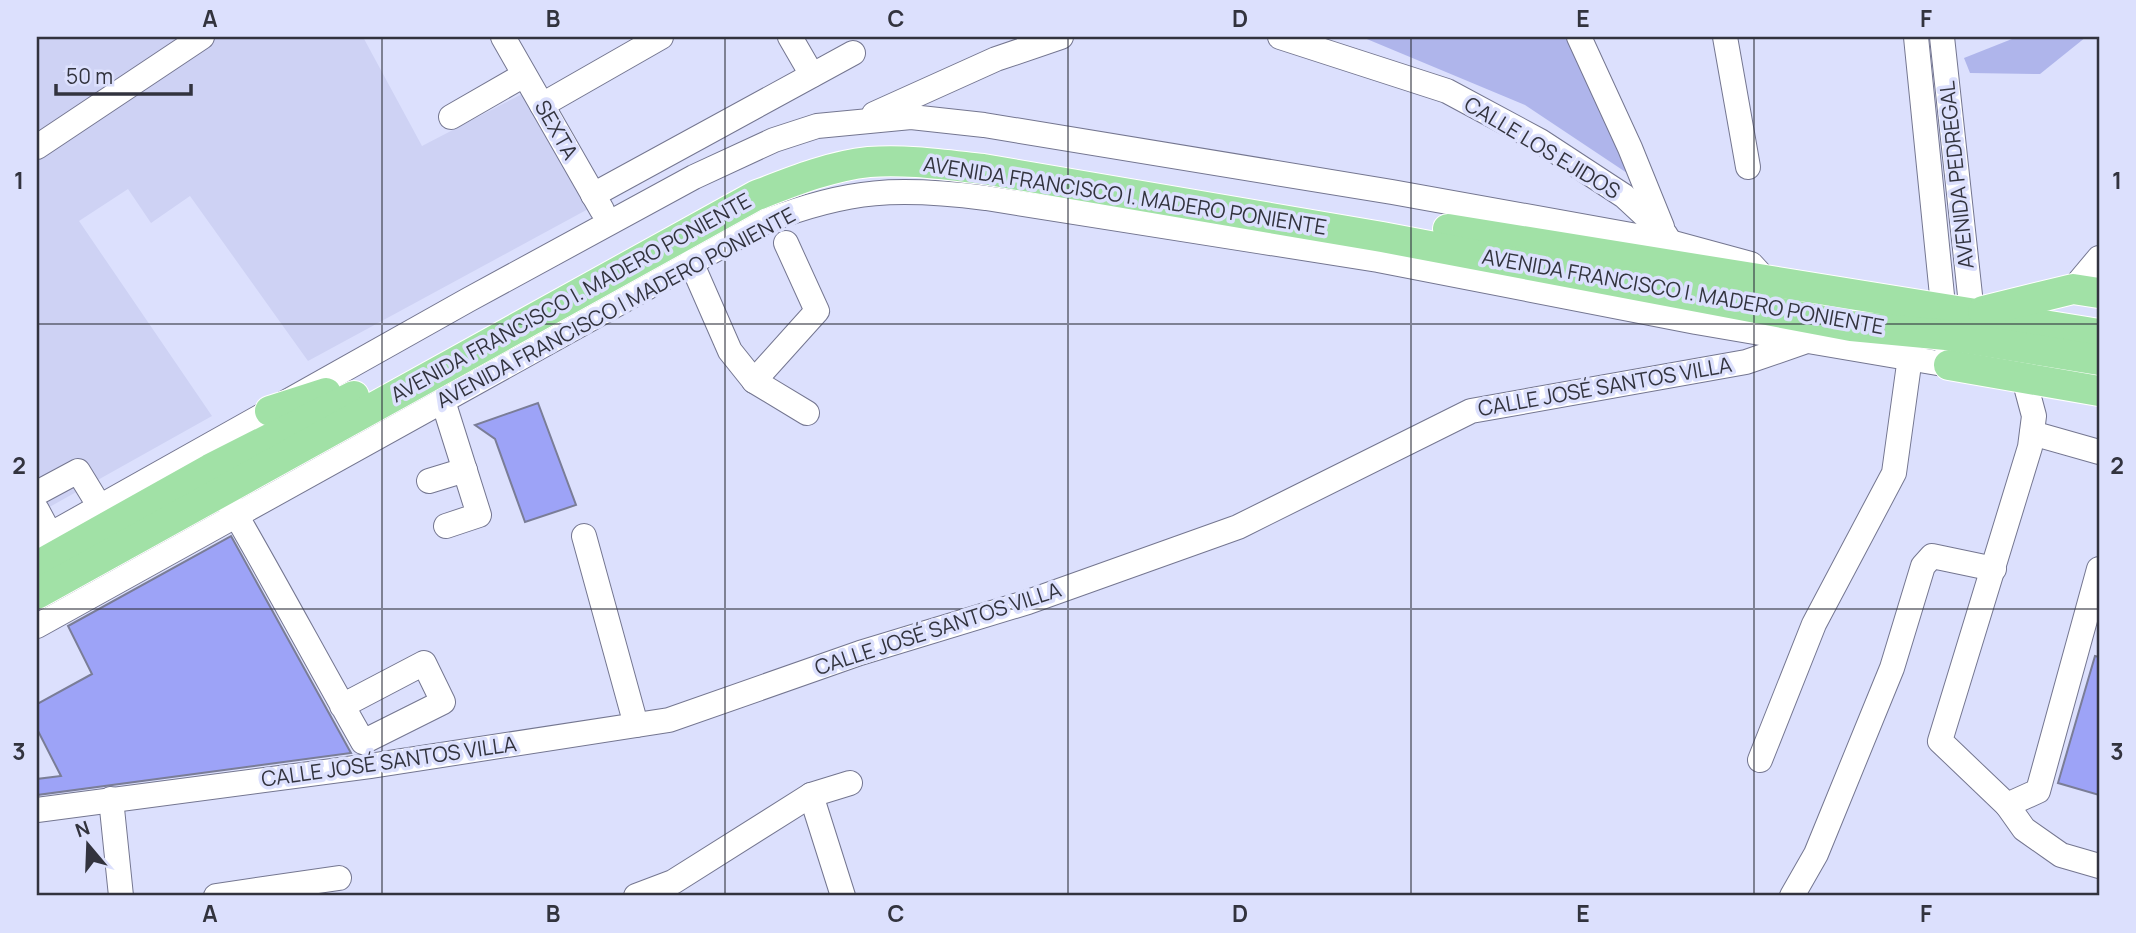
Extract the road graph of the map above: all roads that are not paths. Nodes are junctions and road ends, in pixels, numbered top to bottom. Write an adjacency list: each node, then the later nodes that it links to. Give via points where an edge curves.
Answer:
1 (202, 37): 17 (street)
2 (503, 37): 12 (street, SEXTA)
3 (662, 37): 14 (street)
4 (790, 37): 13 (street)
5 (1061, 37): 16 (street, via 996,59)
6 (1280, 37): 21 (street, CALLE LOS EJIDOS, via 1447,92 1539,141 1614,190)
7 (1579, 37): 21 (street)
8 (1726, 37): 18 (street)
9 (1950, 40): 10 (street); 29 (street, AVENIDA PEDREGAL)
10 (1917, 43): 28 (street, AVENIDA PEDREGAL)
11 (852, 53): 13 (street)
12 (524, 75): 14 (street, SEXTA); 15 (street)
13 (812, 75): 19 (street)
14 (542, 105): 19 (street, SEXTA)
15 (451, 117)
16 (851, 124): 20 (street, AVENIDA FRANCISCO I. MADERO PONIENTE, via 817,126 774,140); 21 (street, AVENIDA FRANCISCO I. MADERO PONIENTE, via 911,117 984,125)
17 (37, 147)
18 (1748, 167)
19 (593, 195): 20 (street, SEXTA)
20 (609, 222): 40 (street, AVENIDA FRANCISCO I. MADERO PONIENTE)
21 (1667, 238): 25 (street, AVENIDA FRANCISCO I. MADERO PONIENTE, via 1751,264)
22 (786, 243): 36 (street, via 817,311)
23 (2099, 258): 26 (street)
24 (691, 262): 31 (street, AVENIDA FRANCISCO I MADERO PONIENTE, via 807,205 879,191 931,191 1378,260); 36 (street, via 730,351); 39 (street, AVENIDA FRANCISCO I MADERO PONIENTE)
25 (1769, 282): 28 (main road, AVENIDA FRANCISCO I. MADERO PONIENTE); 37 (main road, AVENIDA FRANCISCO I. MADERO PONIENTE, via 985,151 919,142 863,144 786,163 747,180)
26 (2086, 291): 29 (main road, AVENIDA FRANCISCO I. MADERO PONIENTE)
27 (1720, 302): 28 (main road, AVENIDA FRANCISCO I. MADERO PONIENTE, via 1851,326); 31 (main road, via 1731,313); 46 (main road, AVENIDA FRANCISCO I. MADERO PONIENTE, via 1382,237 983,169 869,162 795,180 755,197)
28 (1944, 322): 29 (main road, AVENIDA FRANCISCO I. MADERO PONIENTE); 34 (street, AVENIDA PEDREGAL)
29 (1974, 327): 30 (main road, AVENIDA FRANCISCO I. MADERO PONIENTE); 33 (main road, AVENIDA FRANCISCO I. MADERO PONIENTE)
30 (2099, 334)
31 (1808, 341): 32 (street, AVENIDA FRANCISCO I MADERO PONIENTE); 58 (street, CALLE JOSÉ SANTOS VILLA, via 1745,362 1471,411 1238,527 1028,602 860,653 669,720)
32 (1910, 357): 34 (street, AVENIDA FRANCISCO I MADERO PONIENTE); 59 (street, via 1894,473 1814,624)
33 (2099, 360)
34 (1949, 365): 35 (main road)
35 (2027, 378): 38 (main road); 42 (street, via 2034,416)
36 (754, 382): 41 (street)
37 (375, 385): 40 (main road, via 342,388); 46 (main road, AVENIDA FRANCISCO I. MADERO PONIENTE)
38 (2099, 391)
39 (443, 401): 44 (street); 46 (street, AVENIDA FRANCISCO I MADERO PONIENTE)
40 (270, 411): 46 (street, AVENIDA FRANCISCO I. MADERO PONIENTE)
41 (807, 413)
42 (2032, 433): 43 (street); 53 (street)
43 (2099, 452)
44 (465, 470): 45 (street); 50 (street, via 479,515)
45 (429, 481)
46 (209, 483): 48 (street, AVENIDA FRANCISCO I. MADERO PONIENTE); 52 (main road, AVENIDA FRANCISCO I. MADERO PONIENTE); 55 (main road, AVENIDA FRANCISCO I. MADERO PONIENTE); 56 (street, AVENIDA FRANCISCO I MADERO PONIENTE); 57 (street)
47 (37, 493): 48 (street, via 78,471)
48 (100, 507): 52 (street, AVENIDA FRANCISCO I. MADERO PONIENTE)
49 (37, 510): 52 (street)
50 (446, 526)
51 (584, 536): 58 (street)
52 (46, 549)
53 (1994, 569): 63 (street, via 1940,741); 72 (street, via 1932,556 1923,566 1892,668 1816,854)
54 (2099, 569): 63 (street, via 2038,791)
55 (37, 594)
56 (37, 626)
57 (342, 706): 57 (street, via 363,742 443,702 424,663)
58 (636, 725): 62 (street, CALLE JOSÉ SANTOS VILLA)
59 (1760, 760)
60 (850, 783): 61 (street)
61 (811, 795): 67 (street); 71 (street)
62 (111, 799): 64 (street, CALLE JOSÉ SANTOS VILLA); 68 (street)
63 (2007, 806): 65 (street, via 2024,829 2061,855)
64 (37, 810)
65 (2099, 866)
66 (339, 878): 69 (street)
67 (669, 889): 70 (street)
68 (121, 896)
69 (216, 896)
70 (636, 896)
71 (843, 896)
72 (1792, 896)

